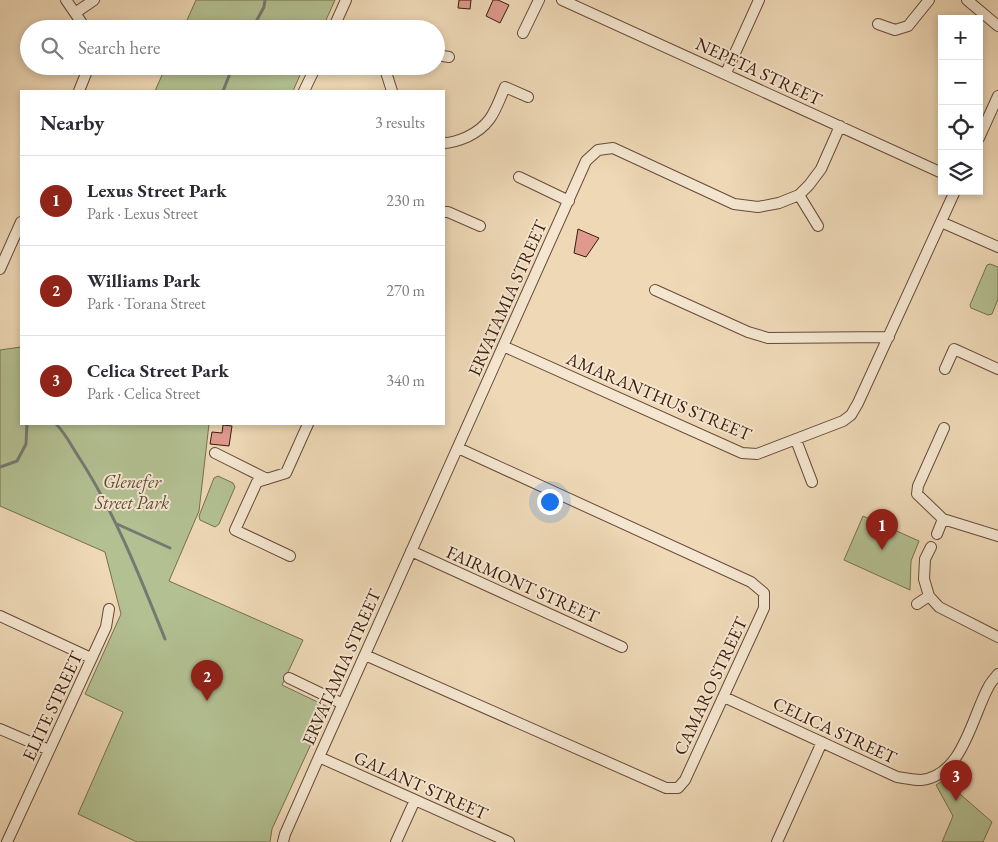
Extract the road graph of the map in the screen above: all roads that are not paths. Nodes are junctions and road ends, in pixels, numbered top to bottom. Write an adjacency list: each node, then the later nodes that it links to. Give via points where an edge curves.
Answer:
1 (66, 0): 9 (street)
2 (94, 0): 9 (street)
3 (346, 0): 11 (street)
4 (538, 0): 14 (street)
5 (562, 0): 17 (street, NEPETA STREET)
6 (759, 0): 17 (street)
7 (929, 0): 12 (street, via 908,26 895,30)
8 (967, 0): 13 (street)
9 (75, 13): 10 (street)
10 (80, 20)
11 (337, 20)
12 (878, 24)
13 (998, 26)
14 (523, 33)
15 (445, 56): 16 (street)
16 (449, 57)
17 (726, 73): 26 (street, NEPETA STREET)
18 (86, 75): 21 (street)
19 (312, 75): 22 (street)
20 (387, 75): 23 (street)
21 (79, 90)
22 (304, 90)
23 (392, 90)
24 (998, 96): 27 (street)
25 (528, 97): 28 (street, via 505,87 491,118 480,131)
26 (840, 126): 29 (street, NEPETA STREET); 31 (street, ERVATAMIA STREET, via 821,169)
27 (983, 129)
28 (445, 143)
29 (938, 171)
30 (519, 177): 33 (street)
31 (799, 195): 33 (street, ERVATAMIA STREET, via 758,207 734,204 613,148 598,150 586,161); 38 (street)
32 (953, 195): 35 (street, AMARANTHUS STREET)
33 (569, 200): 43 (street, ERVATAMIA STREET)
34 (445, 212): 37 (street)
35 (941, 222): 39 (street); 42 (street, AMARANTHUS STREET)
36 (20, 224): 40 (street)
37 (480, 226)
38 (818, 226)
39 (998, 247)
40 (0, 269)
41 (655, 290): 42 (street, via 768,338)
42 (889, 337): 48 (street, AMARANTHUS STREET, via 851,415)
43 (503, 346): 48 (street, AMARANTHUS STREET, via 742,452 757,454); 49 (street, ERVATAMIA STREET)
44 (945, 369): 45 (street, via 954,349)
45 (998, 369)
46 (308, 425): 51 (street, via 286,473)
47 (944, 428): 53 (street, via 917,494)
48 (796, 440): 52 (street)
49 (458, 448): 57 (street, ERVATAMIA STREET); 69 (street, CAMARO STREET, via 751,582 764,593 764,608)
50 (215, 453): 51 (street)
51 (267, 479): 58 (street, via 257,482 235,530)
52 (812, 482)
53 (944, 519): 54 (street); 55 (street)
54 (937, 534)
55 (998, 536)
56 (931, 547): 59 (street, via 925,559 924,579)
57 (411, 552): 64 (street, FAIRMONT STREET); 65 (street, ERVATAMIA STREET)
58 (290, 556)
59 (929, 596): 60 (street); 63 (street, via 939,607)
60 (917, 604)
61 (109, 609): 66 (street, ELITE STREET, via 106,627)
62 (0, 616): 66 (street)
63 (998, 637)
64 (622, 647)
65 (365, 655): 69 (street, CAMARO STREET, via 666,788 678,788 685,780); 70 (street, ERVATAMIA STREET)
66 (91, 658): 73 (street, ELITE STREET)
67 (998, 674): 72 (street, CELICA STREET, via 989,686 961,750 950,765 935,775 921,780 897,777)
68 (288, 678): 70 (street)
69 (724, 697): 72 (street, CELICA STREET)
70 (343, 704): 74 (street, ERVATAMIA STREET)
71 (0, 729): 73 (street)
72 (822, 742): 80 (street)
73 (49, 750): 76 (street, ELITE STREET)
74 (319, 757): 75 (street, GALANT STREET); 77 (street, ERVATAMIA STREET)
75 (414, 800): 78 (street); 79 (street, GALANT STREET)
76 (8, 842)
77 (283, 842)
78 (396, 842)
79 (509, 842)
80 (777, 842)

